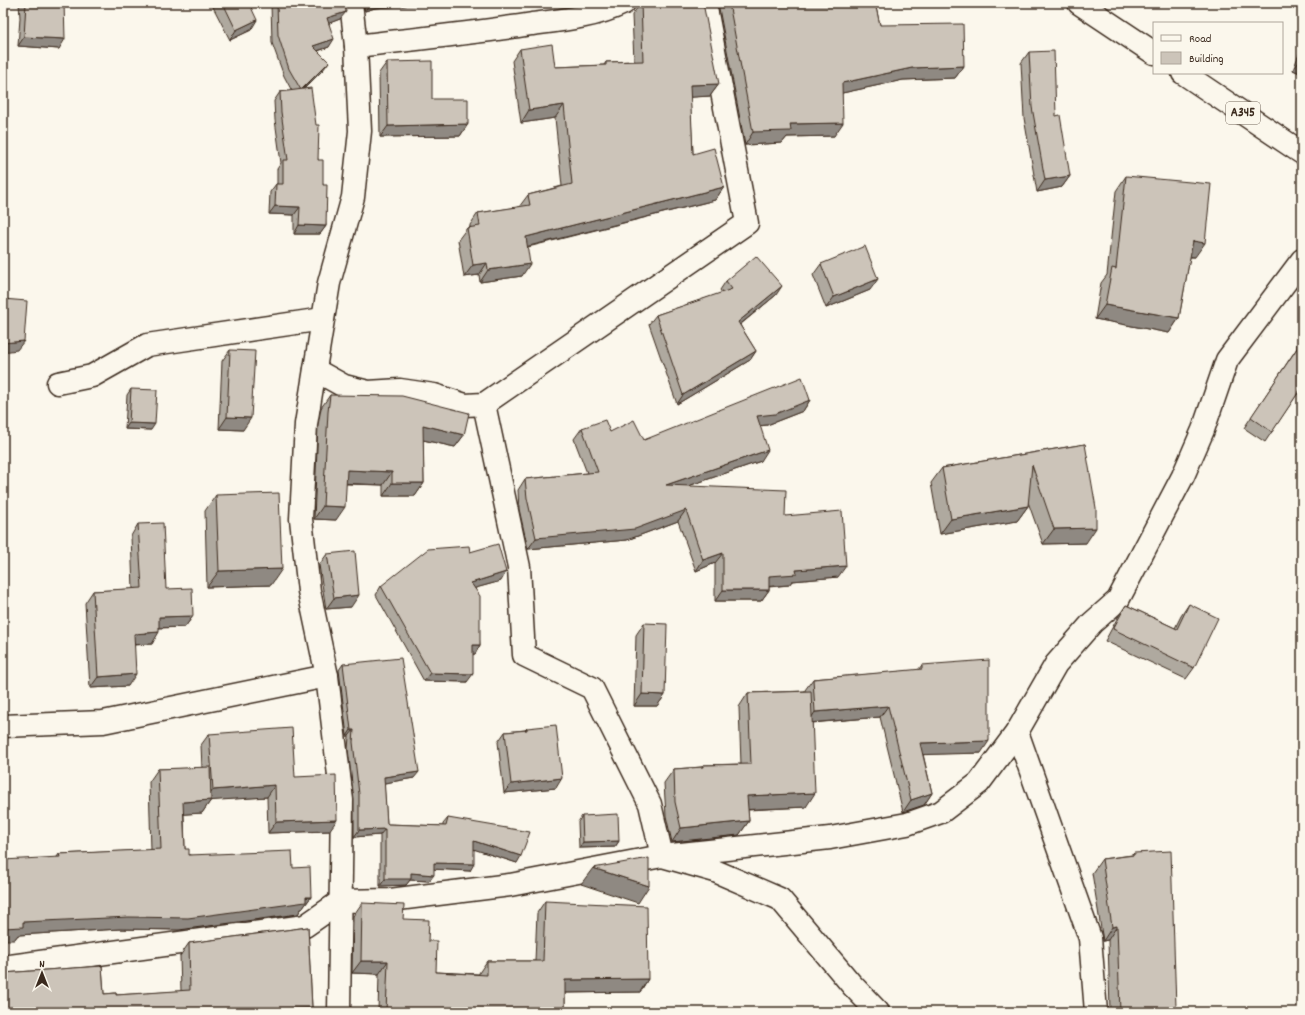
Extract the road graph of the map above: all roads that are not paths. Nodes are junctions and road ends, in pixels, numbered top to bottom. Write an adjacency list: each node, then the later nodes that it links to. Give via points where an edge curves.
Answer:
1 (350, 3): 5 (main road)
2 (624, 3): 5 (main road, via 613,9 586,16)
3 (705, 3): 13 (main road, via 747,223)
4 (1079, 3): 6 (main road)
5 (356, 46): 10 (main road, via 360,131 353,197 329,283)
6 (1153, 52)
7 (1184, 74): 8 (main road, A345)
8 (1302, 153)
9 (1302, 260): 16 (main road, via 1227,360 1203,430 1183,476 1118,600 1092,623 1056,664)
10 (323, 319): 11 (main road); 12 (main road, via 147,345 92,376)
11 (315, 370): 13 (main road, via 344,386 368,392 400,390 434,395 465,405); 14 (main road, via 306,424 301,519 309,591)
12 (58, 383)
13 (484, 404): 17 (main road, via 519,567 524,656 592,688 650,804)
14 (327, 676): 15 (main road, via 103,722); 18 (main road, via 342,800)
15 (3, 726)
16 (1017, 732): 17 (main road, via 979,783 941,812 907,824 830,838); 22 (main road, via 1090,938)
17 (662, 856): 18 (main road, via 510,885 390,900); 21 (main road, via 715,871 780,899)
18 (341, 901): 19 (main road, via 305,926); 20 (main road)
19 (3, 967)
20 (339, 1012)
21 (878, 1012)
22 (1096, 1012)

